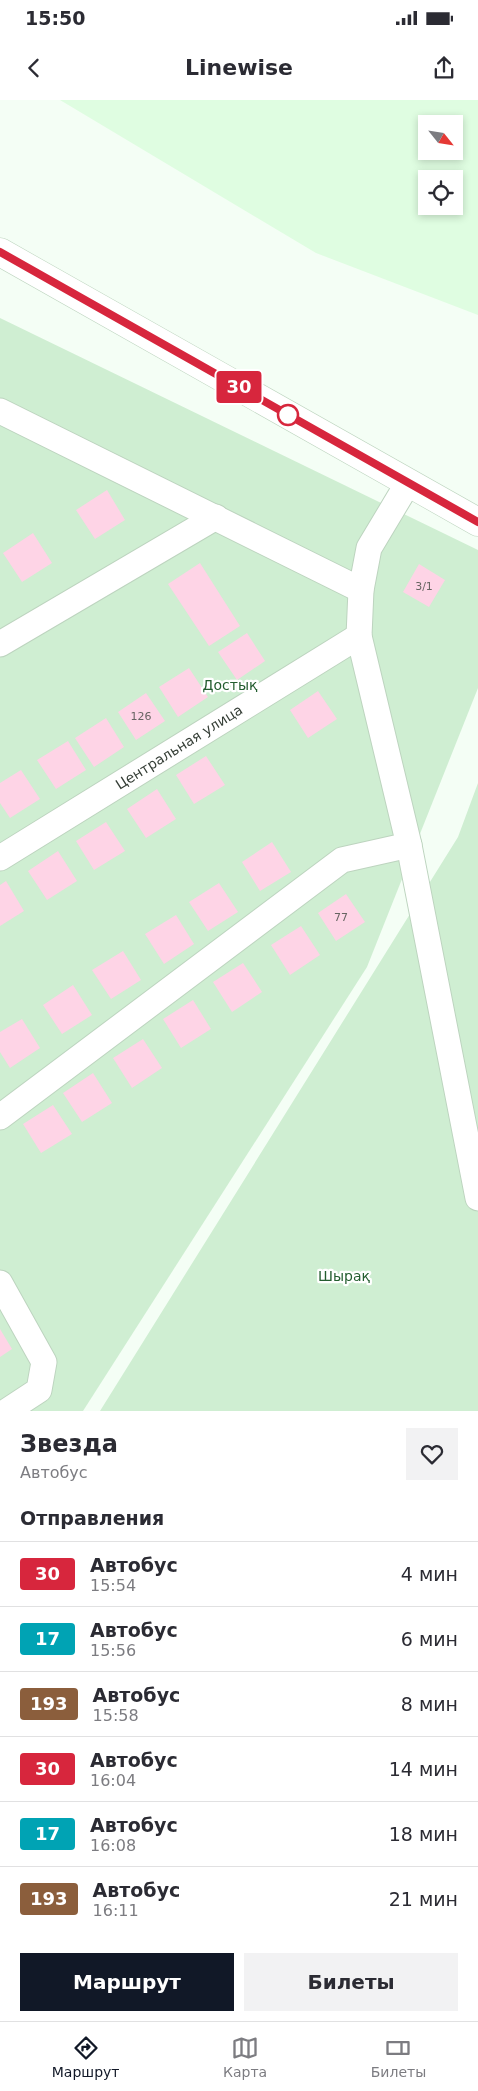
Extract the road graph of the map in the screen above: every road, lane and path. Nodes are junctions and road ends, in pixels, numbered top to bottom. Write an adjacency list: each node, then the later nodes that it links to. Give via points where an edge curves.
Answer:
1 (0, 252): 3 (highway)
2 (0, 412): 4 (street)
3 (408, 483): 5 (highway); 6 (street, via 370,548)
4 (216, 518): 6 (street); 8 (street)
5 (478, 522)
6 (361, 590): 7 (street)
7 (359, 636): 9 (street); 10 (street, Центральная улица)
8 (0, 644)
9 (408, 845): 11 (street, via 342,860); 12 (street)
10 (0, 858)
11 (0, 1117)
12 (478, 1198)
13 (0, 1283): 14 (street, via 44,1362 39,1390)
14 (7, 1411)

